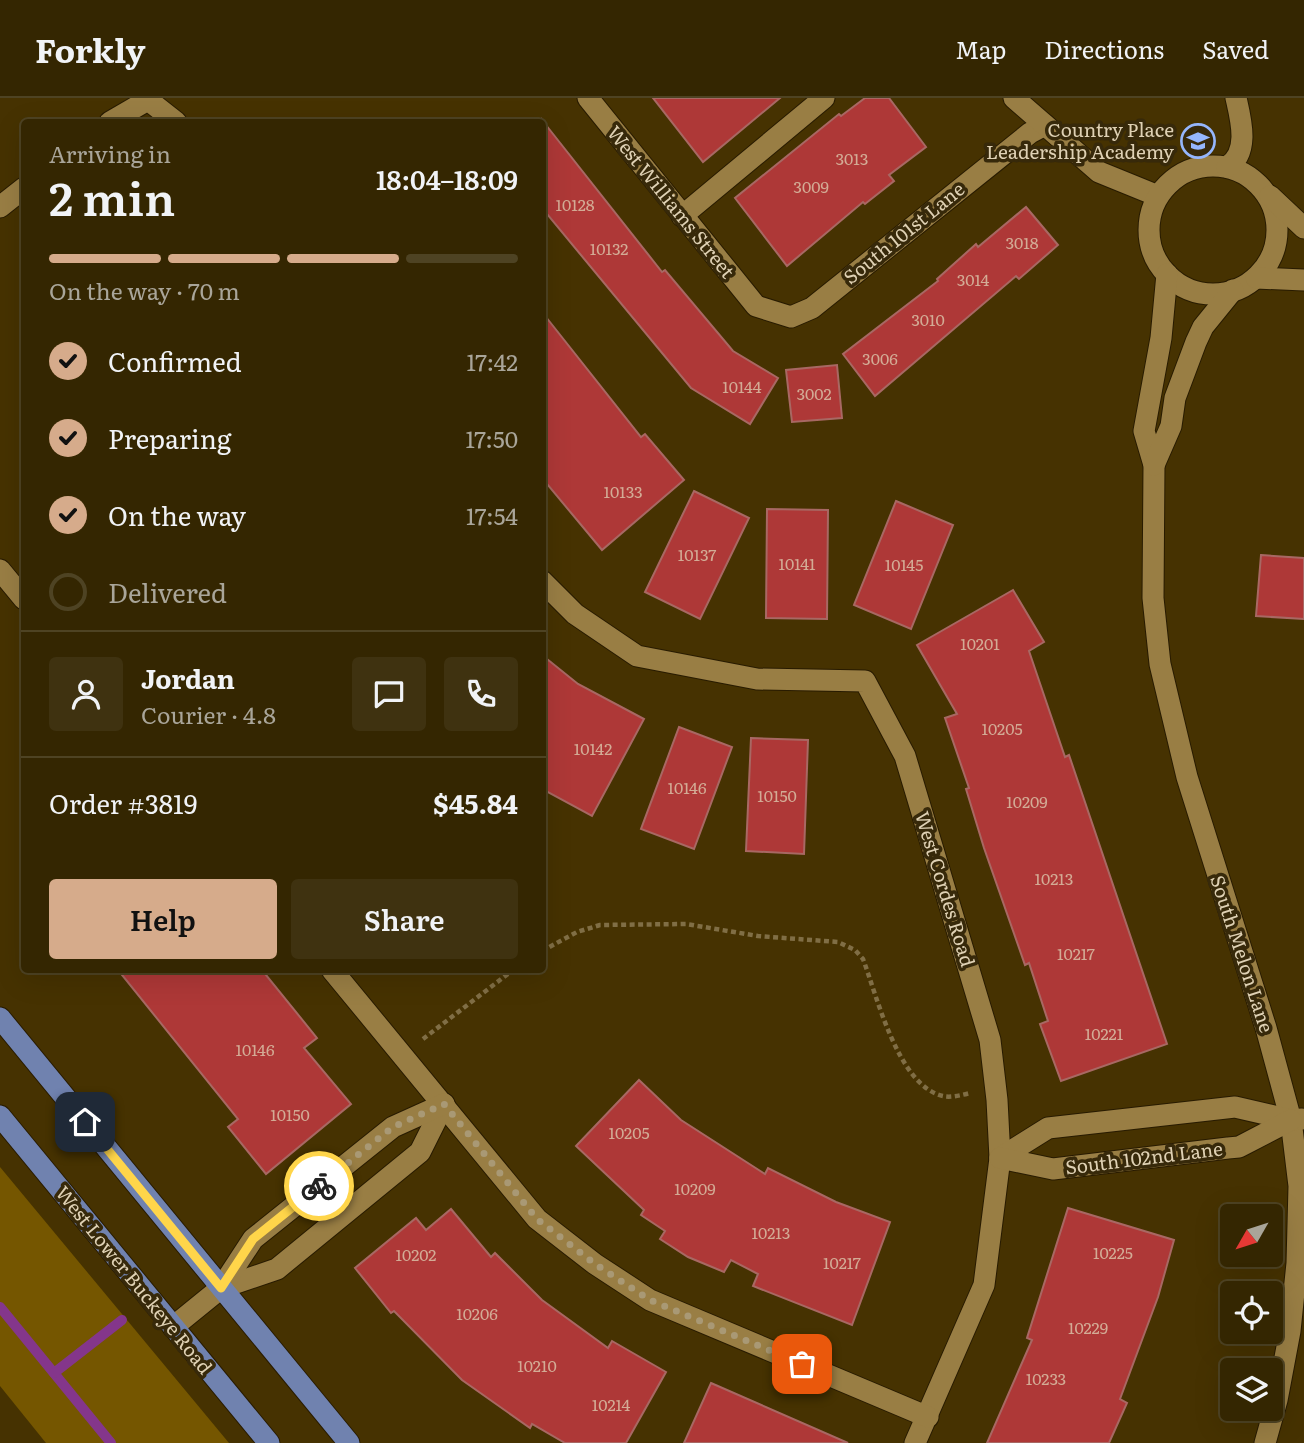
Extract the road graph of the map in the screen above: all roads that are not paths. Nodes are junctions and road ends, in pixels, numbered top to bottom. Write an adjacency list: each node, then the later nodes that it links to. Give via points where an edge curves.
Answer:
1 (588, 98): 13 (street, West Williams Street)
2 (824, 98): 13 (street)
3 (1014, 98): 7 (street)
4 (1236, 98): 8 (street, via 1243,138)
5 (115, 119): 6 (street, via 148,100)
6 (173, 119)
7 (1045, 125): 11 (street, via 1099,172); 19 (street, South 101st Lane, via 812,308 791,317)
8 (1227, 167): 9 (street); 11 (street, via 1188,170)
9 (1261, 187): 14 (street); 16 (street, via 1272,204 1276,243)
10 (21, 190): 12 (street)
11 (1158, 196): 15 (street, via 1150,236 1155,257)
12 (0, 207)
13 (682, 216): 19 (street, West Williams Street)
14 (1304, 228)
15 (1167, 274): 18 (street, via 1198,292); 20 (street, South Melon Lane, via 1144,430)
16 (1256, 278): 17 (street); 18 (street)
17 (1304, 280)
18 (1233, 290): 20 (street, South Melon Lane, via 1200,334)
19 (757, 306)
20 (1154, 465): 28 (street, South Melon Lane, via 1153,598 1160,664 1187,776)
21 (0, 570): 23 (street)
22 (546, 585): 29 (street, West Cordes Road, via 575,614 637,656 757,679 865,681 905,756 990,1040)
23 (21, 595)
24 (335, 973): 26 (street)
25 (0, 1018): 30 (main road)
26 (444, 1104): 30 (street, via 393,1127 253,1239); 30 (street, via 420,1152 277,1269); 32 (street, via 537,1219 650,1300)
27 (0, 1116): 31 (main road, West Lower Buckeye Road)
28 (1297, 1119): 29 (street, South 102nd Lane, via 1239,1147 1053,1169); 29 (street, South 102nd Lane, via 1235,1107 1048,1128); 36 (street, South Melon Lane, via 1297,1263 1290,1331)
29 (1000, 1158): 32 (street, West Cordes Road, via 984,1285)
30 (221, 1288): 31 (street); 34 (main road)
31 (173, 1328): 33 (main road, West Lower Buckeye Road)
32 (928, 1417): 35 (street, West Cordes Road)
33 (269, 1443)
34 (349, 1443)
35 (915, 1443)
36 (1265, 1443)

